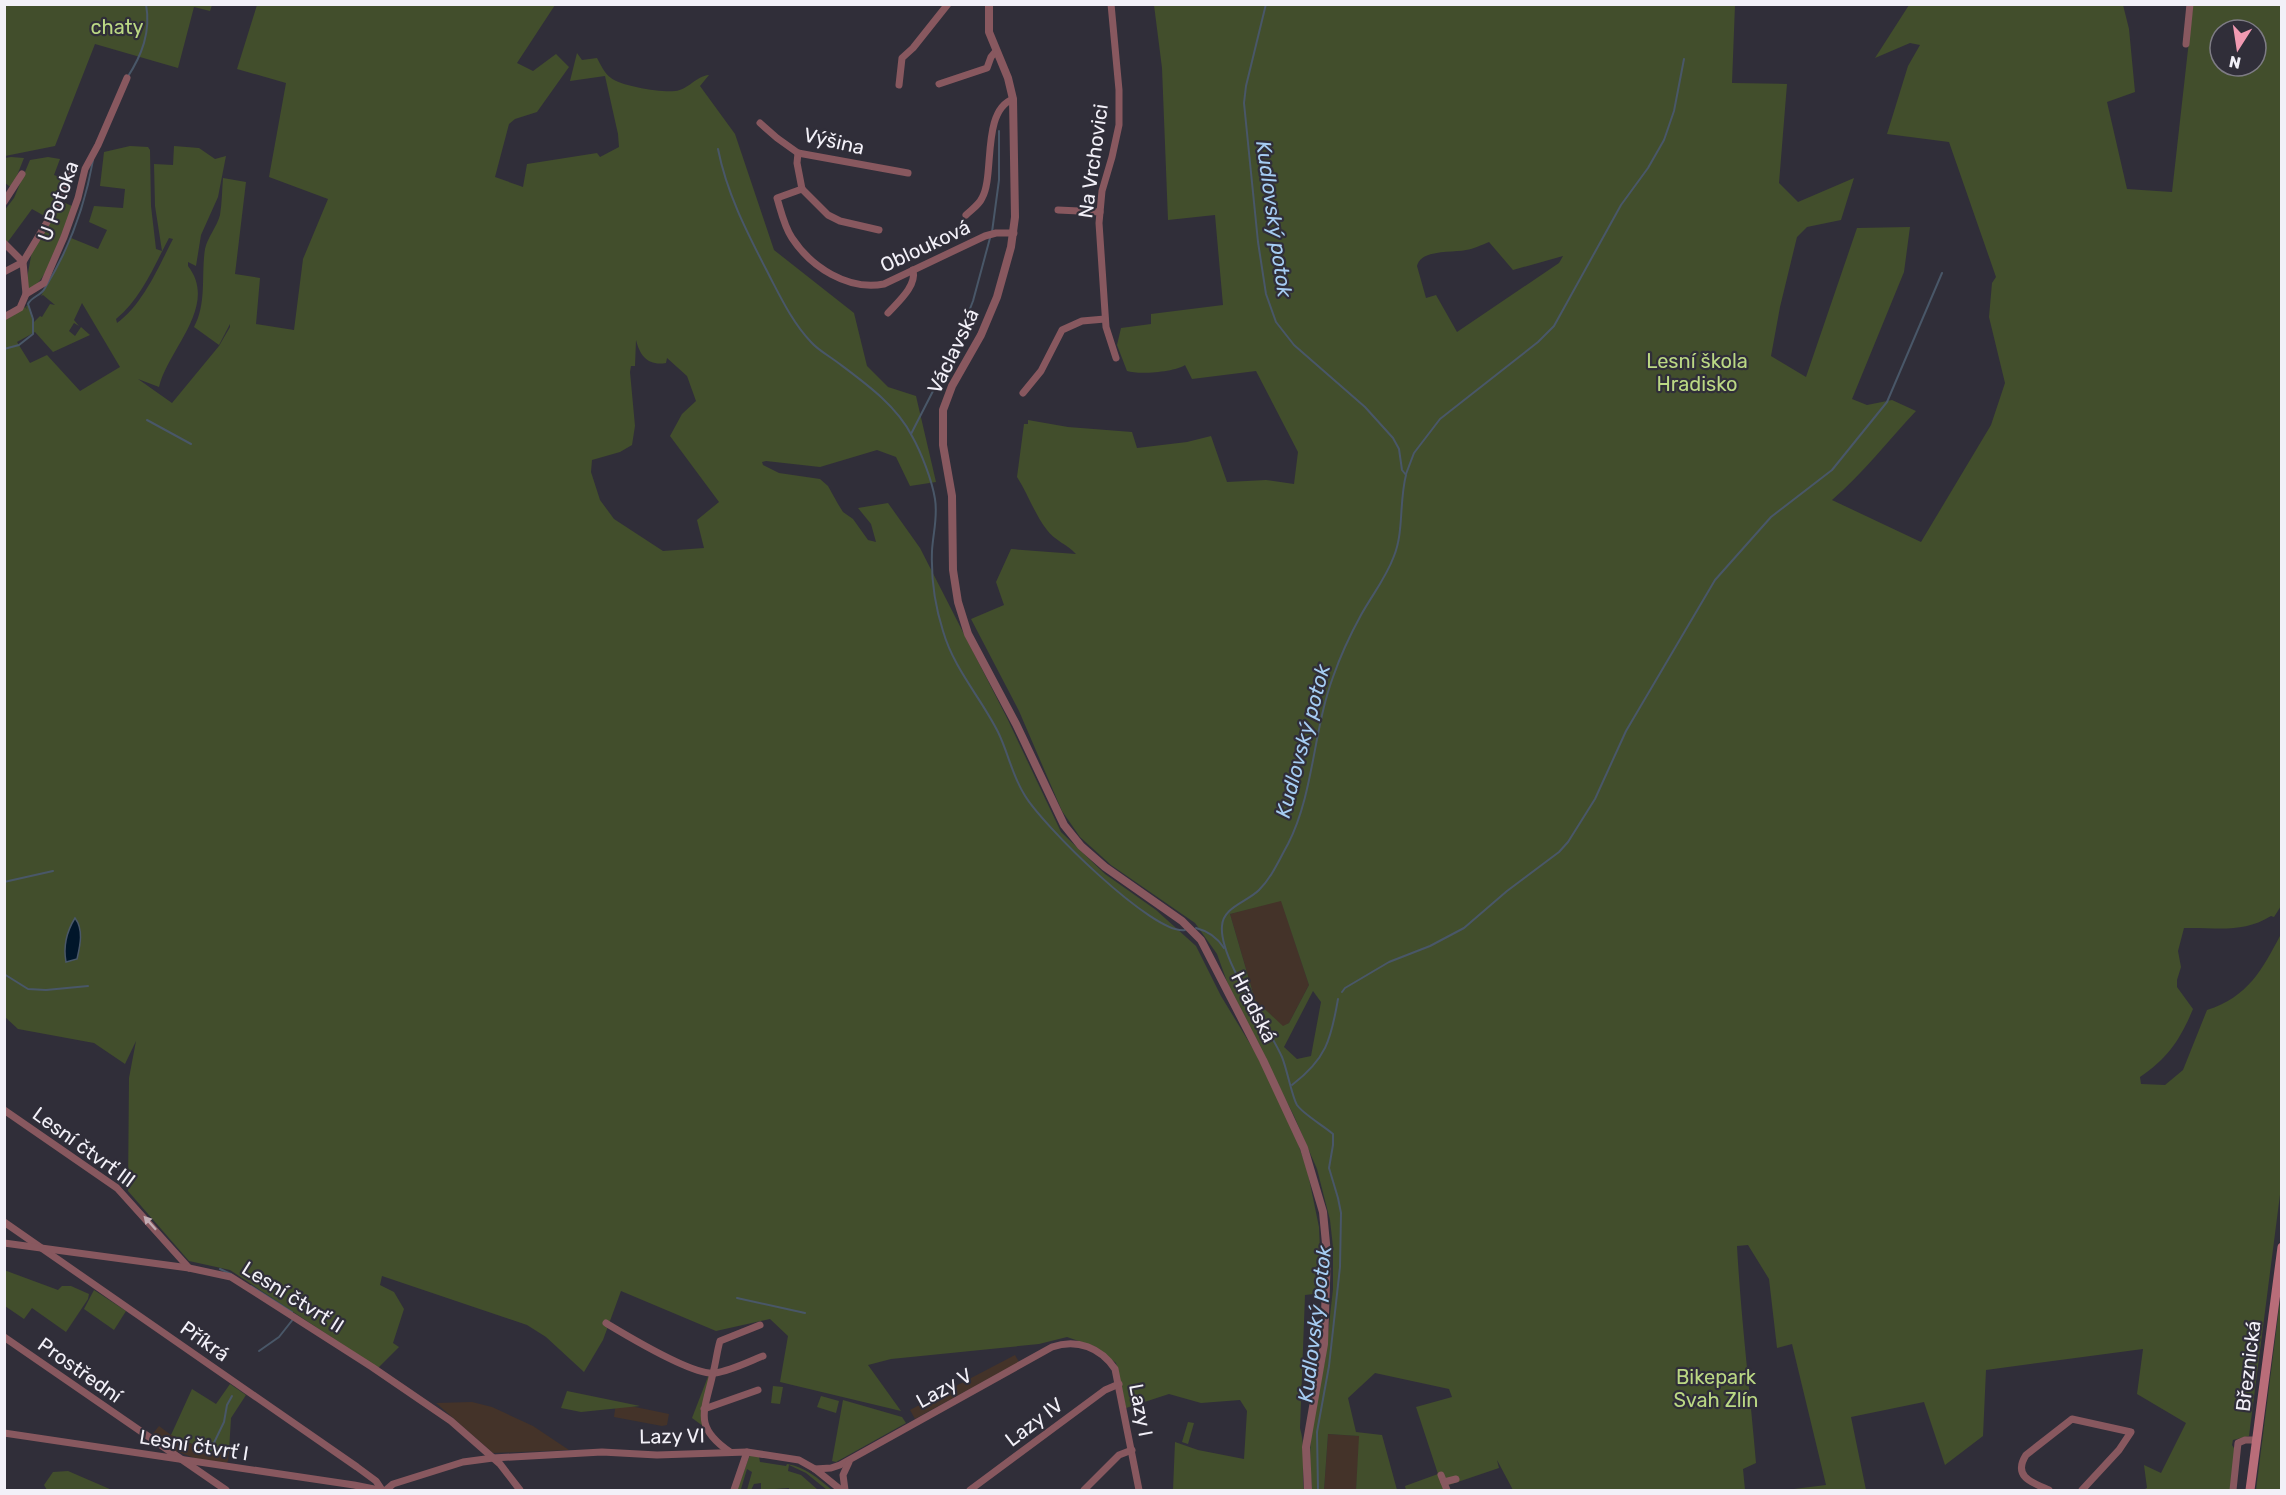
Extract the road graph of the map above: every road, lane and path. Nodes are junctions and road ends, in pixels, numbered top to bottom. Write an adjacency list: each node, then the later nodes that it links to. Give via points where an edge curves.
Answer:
1 (948, 4): 9 (street, via 902,58)
2 (989, 4): 6 (street, Václavská, via 988,26)
3 (1111, 4): 19 (street, Na Vrchovici, via 1119,125)
4 (2190, 4): 5 (street)
5 (2186, 44)
6 (996, 51): 8 (street, via 987,68); 10 (street, Václavská)
7 (127, 78): 27 (street, U Potoka, via 85,169 64,237 44,283)
8 (939, 84)
9 (899, 85)
10 (1013, 99): 20 (street, via 1004,105 996,120 983,198); 22 (street, Václavská)
11 (760, 123): 12 (street, Výšina)
12 (798, 153): 14 (street, Výšina); 16 (street)
13 (75, 167): 24 (street)
14 (908, 173)
15 (22, 174): 17 (street)
16 (802, 189): 21 (street, via 828,215); 25 (street, Oblouková, via 777,198 791,236 812,260 844,280 865,286 884,284)
17 (4, 202)
18 (1058, 210): 19 (street)
19 (1100, 212): 30 (street, Na Vrchovici)
20 (966, 215)
21 (879, 230)
22 (1014, 232): 25 (street, Oblouková, via 985,237); 33 (street, Václavská, via 993,306 943,410 943,445 952,496 952,570)
23 (4, 243): 24 (street)
24 (23, 262): 26 (street); 27 (street)
25 (913, 270): 28 (street, via 910,286)
26 (4, 272)
27 (26, 294): 29 (street, U Potoka, via 20,308)
28 (888, 313)
29 (4, 317)
30 (1105, 318): 31 (street, Na Vrchovici); 32 (street, via 1082,321 1062,330 1054,350)
31 (1116, 358)
32 (1023, 393)
33 (962, 618): 73 (street, Hradská, via 1064,825 1104,867 1182,921 1201,940 1304,1148 1323,1212 1327,1254 1324,1344 1306,1447)
34 (4, 1110): 39 (street, Lesní čtvrť III, one-way to 34, via 117,1188)
35 (4, 1222): 38 (street, Příkrá)
36 (4, 1243): 38 (street, Lesní čtvrť II)
37 (2282, 1247): 51 (main road, Březnická)
38 (45, 1249): 39 (street, Lesní čtvrť II); 61 (street, Příkrá)
39 (189, 1268): 56 (street, Lesní čtvrť II, via 231,1277 451,1421)
40 (606, 1323): 45 (street, via 685,1364)
41 (760, 1325): 45 (street, via 722,1339)
42 (4, 1337): 50 (street, Prostřední)
43 (1090, 1347): 46 (street, Lazy I, via 1110,1362); 58 (street, Lazy V, via 1070,1343 1052,1347)
44 (763, 1356): 45 (street)
45 (713, 1373): 48 (street)
46 (1119, 1383): 52 (street, Lazy I); 70 (street, Lazy IV, via 1105,1389)
47 (758, 1390): 48 (street)
48 (704, 1409): 53 (street, via 705,1426)
49 (4, 1433): 55 (street, Lesní čtvrť I)
50 (147, 1436): 55 (street, via 148,1448); 57 (street, Prostřední)
51 (2256, 1440): 77 (street, via 2238,1443); 78 (main road, Březnická)
52 (1132, 1450): 71 (street, via 1119,1455); 72 (street, Lazy I)
53 (730, 1452): 54 (street, Lazy VI); 56 (street, Lazy VI, via 602,1452)
54 (747, 1452): 60 (street, Lazy VI, via 799,1460); 68 (street)
55 (139, 1453): 57 (street, Lesní čtvrť I)
56 (493, 1458): 66 (street, via 463,1462); 67 (street, Lesní čtvrť II)
57 (182, 1460): 59 (street, Lesní čtvrť I); 62 (street, Prostřední)
58 (850, 1460): 60 (street, Lazy V, via 831,1468); 69 (street, via 843,1475)
59 (217, 1466): 62 (street, via 210,1471); 64 (street, Lesní čtvrť I)
60 (815, 1469): 69 (street, Lazy VI)
61 (361, 1470): 64 (street, via 360,1481); 66 (street, Příkrá)
62 (210, 1479): 65 (street, Prostřední)
63 (1456, 1479): 74 (street, via 1443,1479)
64 (354, 1485): 66 (street, Lesní čtvrť I)
65 (226, 1491)
66 (382, 1491)
67 (520, 1491)
68 (734, 1491)
69 (843, 1491)
70 (970, 1491)
71 (1084, 1491)
72 (1138, 1491)
73 (1308, 1491)
74 (1447, 1491)
75 (2049, 1491): 76 (street, via 2028,1480 2021,1464 2026,1455 2072,1419 2131,1432)
76 (2082, 1491)
77 (2233, 1491)
78 (2250, 1491)

